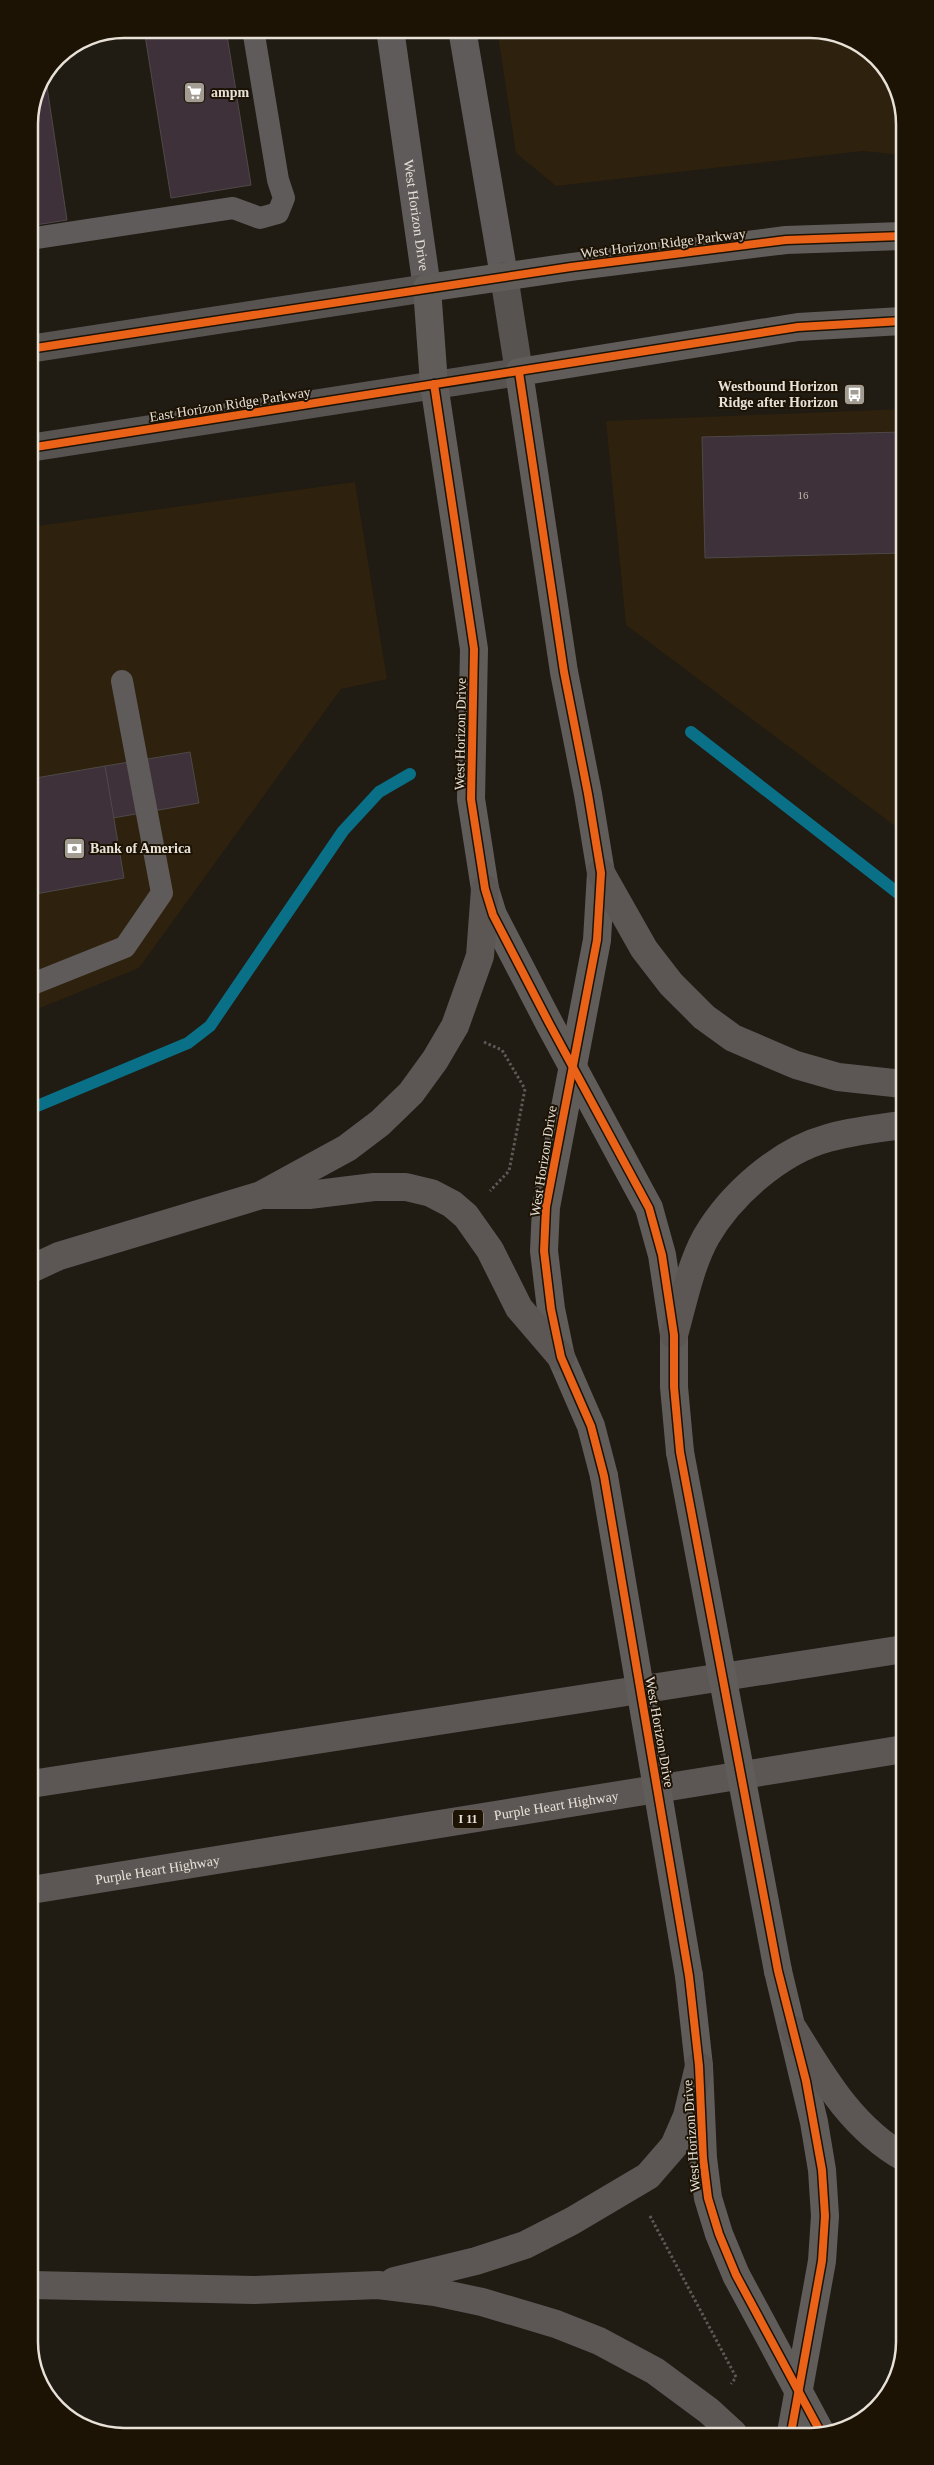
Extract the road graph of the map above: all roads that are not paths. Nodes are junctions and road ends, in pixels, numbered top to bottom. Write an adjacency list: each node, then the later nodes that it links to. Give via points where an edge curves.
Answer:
1 (254, 38): 5 (lane, via 278,180 284,198 278,212 260,218 233,208)
2 (391, 38): 7 (street, West Horizon Drive)
3 (464, 38): 6 (street, West Horizon Drive)
4 (896, 236): 6 (main road, West Horizon Ridge Parkway, via 786,240)
5 (38, 238)
6 (504, 276): 7 (main road, West Horizon Ridge Parkway); 10 (main road, West Horizon Drive)
7 (427, 288): 9 (main road); 11 (main road, West Horizon Drive)
8 (896, 320): 10 (main road, via 798,327)
9 (38, 348)
10 (519, 372): 11 (main road); 14 (main road, West Horizon Drive, via 564,672)
11 (434, 384): 12 (main road, East Horizon Ridge Parkway); 15 (main road, West Horizon Drive, via 474,649 471,799)
12 (38, 447)
13 (122, 681): 16 (lane, via 162,893 125,948)
14 (601, 873): 17 (main road, West Horizon Drive, via 597,940); 18 (highway, via 644,949 671,984 704,1017 733,1038 796,1065 838,1077)
15 (485, 889): 17 (main road, West Horizon Drive, via 493,915); 20 (highway, via 480,956 472,985 455,1026 421,1080 380,1123 347,1148)
16 (38, 982)
17 (572, 1066): 22 (main road, West Horizon Drive, via 649,1208 662,1255); 23 (main road, West Horizon Drive, via 546,1207 544,1251)
18 (896, 1083)
19 (896, 1126): 22 (highway, via 827,1138 793,1152 748,1187 728,1206 706,1238)
20 (261, 1195): 21 (highway, via 59,1256); 23 (highway, via 309,1195 374,1187 406,1187 431,1193 452,1204 466,1216 490,1250 519,1308)
21 (38, 1265)
22 (674, 1335): 28 (main road, West Horizon Drive, bridge, via 674,1387 680,1452 778,1971)
23 (561, 1357): 29 (main road, West Horizon Drive, bridge, via 591,1426 604,1476 689,1976)
24 (896, 1650): 26 (highway)
25 (896, 1750): 27 (highway, Purple Heart Highway / I 11)
26 (38, 1783)
27 (38, 1889)
28 (794, 2030): 30 (highway, via 834,2094 862,2127); 33 (main road, West Horizon Drive, via 814,2122 826,2216 822,2261)
29 (699, 2066): 32 (highway, via 687,2116 674,2146 648,2176 524,2245 476,2261); 33 (main road, West Horizon Drive, via 703,2158 713,2216 736,2275)
30 (896, 2152)
31 (38, 2285): 32 (highway, via 254,2290)
32 (378, 2285): 35 (highway, via 482,2302 522,2312 590,2338 654,2371)
33 (798, 2393): 34 (main road, West Horizon Drive); 36 (main road, West Horizon Drive)
34 (818, 2427)
35 (727, 2428)
36 (792, 2428)

